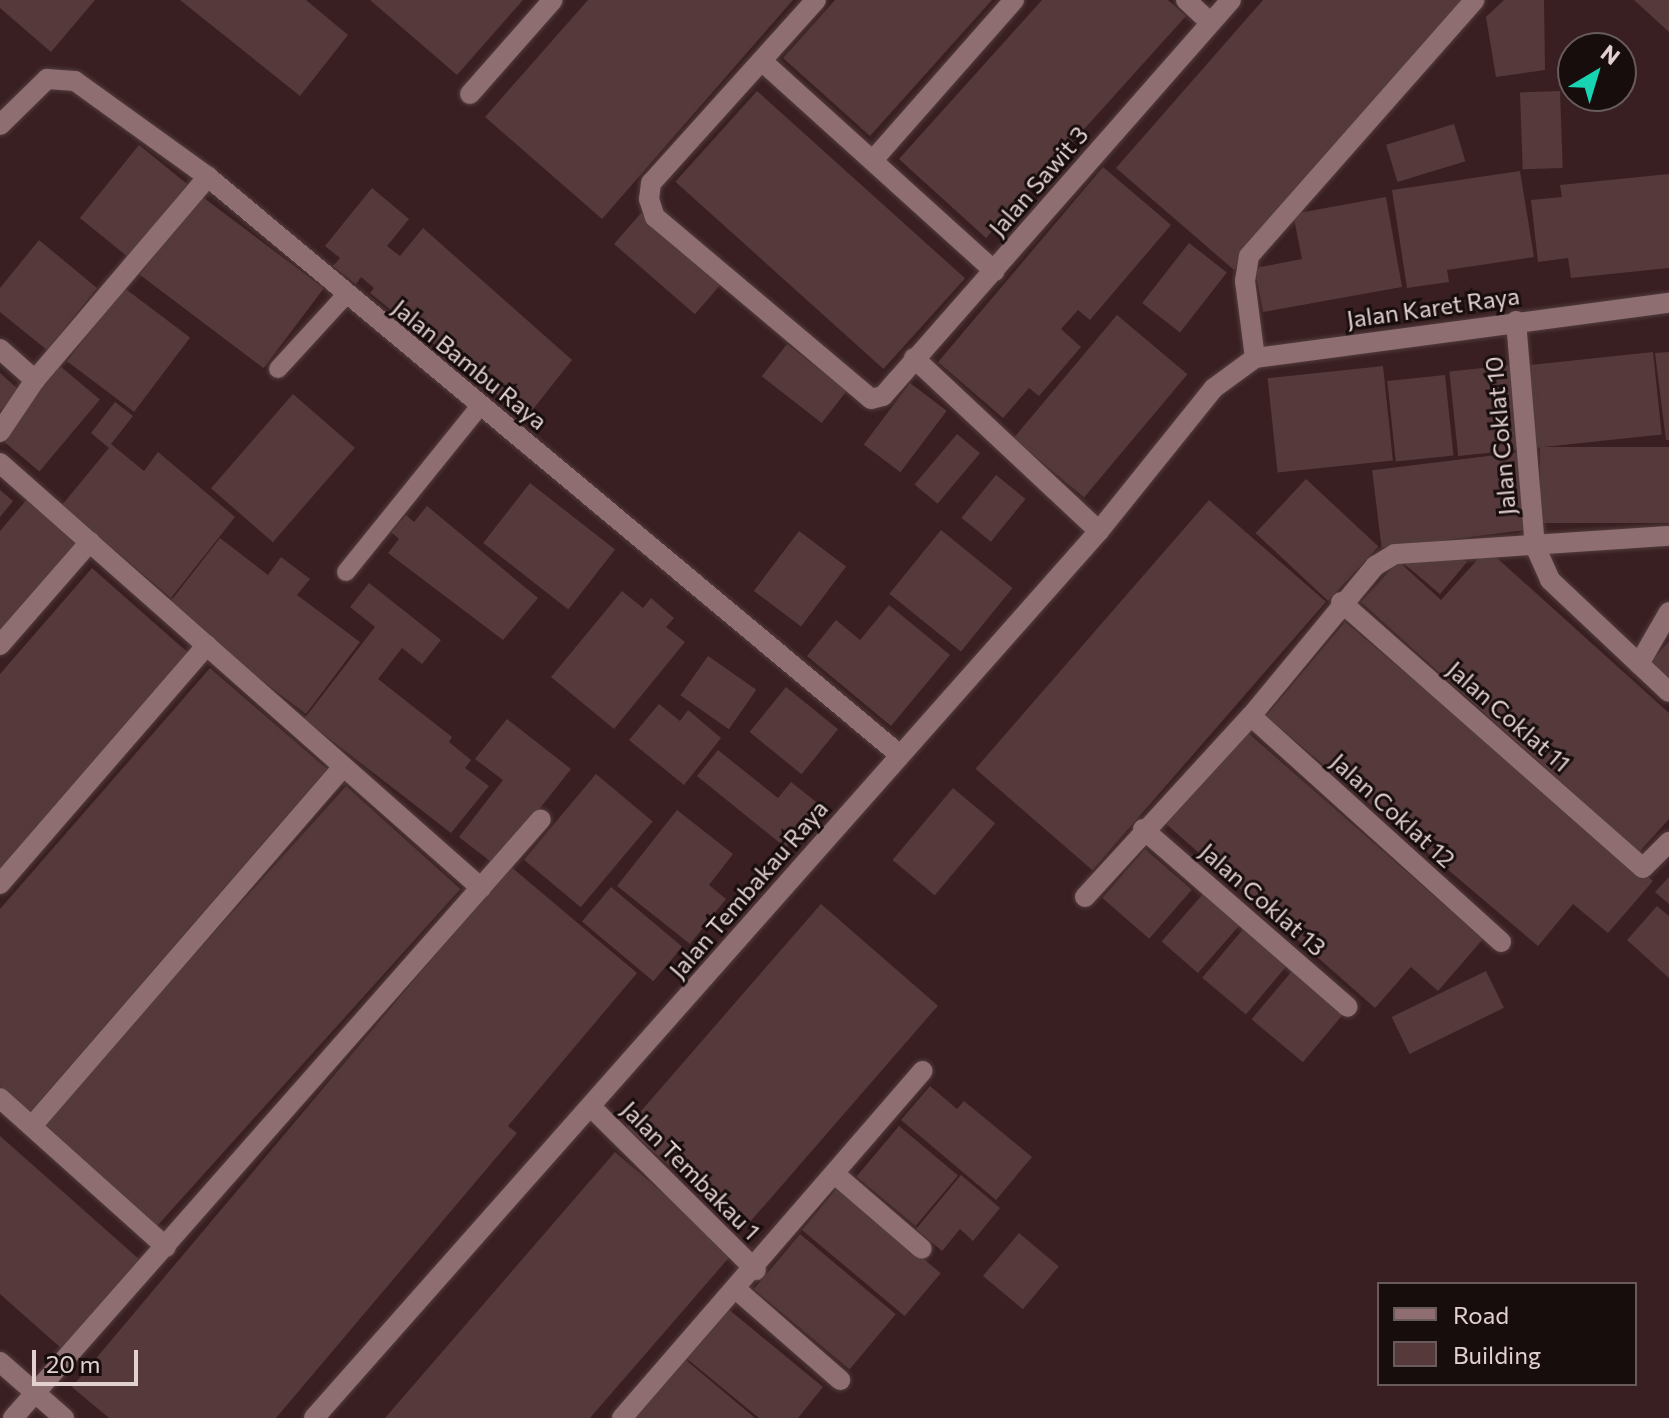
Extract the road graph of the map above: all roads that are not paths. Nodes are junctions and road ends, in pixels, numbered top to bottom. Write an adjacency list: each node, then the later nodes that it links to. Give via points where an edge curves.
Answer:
1 (553, 0): 9 (street)
2 (816, 0): 8 (street)
3 (1014, 0): 11 (street)
4 (1186, 0): 7 (street)
5 (1231, 0): 7 (street, Jalan Sawit 3)
6 (1475, 0): 19 (street, via 1249,256 1245,281)
7 (1210, 22): 13 (street, Jalan Sawit 3)
8 (763, 62): 11 (street); 18 (street, Jalan Sawit 3, via 651,183 652,208 857,392 883,396)
9 (470, 94)
10 (0, 125): 12 (street, Jalan Bambu Raya, via 47,79 75,81)
11 (874, 159): 13 (street)
12 (208, 177): 14 (street, Jalan Bambu Raya); 21 (street)
13 (994, 271): 18 (street, Jalan Sawit 3)
14 (345, 296): 20 (lane); 23 (street, Jalan Bambu Raya)
15 (1669, 303): 16 (street, Jalan Karet Raya)
16 (1516, 321): 19 (street, Jalan Karet Raya); 29 (street, Jalan Coklat 10)
17 (0, 349): 21 (street)
18 (914, 358): 26 (street)
19 (1255, 358): 22 (street, Jalan Karet Raya)
20 (278, 369)
21 (35, 380): 24 (street)
22 (1214, 388): 26 (street, Jalan Tembakau Raya)
23 (479, 407): 30 (lane); 38 (street, Jalan Bambu Raya, via 687,572)
24 (0, 432)
25 (0, 463): 28 (street)
26 (1099, 531): 38 (street, Jalan Tembakau Raya)
27 (1669, 536): 29 (street)
28 (90, 542): 33 (street); 34 (street)
29 (1535, 546): 31 (street, via 1395,554); 35 (street, via 1550,580)
30 (346, 572)
31 (1341, 602): 37 (street); 42 (street, Jalan Coklat 11, via 1643,868)
32 (1669, 612): 35 (street)
33 (0, 645)
34 (207, 645): 39 (street); 43 (street)
35 (1639, 664): 36 (street)
36 (1669, 692)
37 (1251, 716): 41 (street); 46 (street, Jalan Coklat 12)
38 (900, 755): 50 (street, Jalan Tembakau Raya)
39 (342, 768): 44 (street); 51 (street)
40 (541, 819): 44 (street)
41 (1143, 829): 45 (street); 47 (street, Jalan Coklat 13)
42 (1669, 842)
43 (0, 884)
44 (481, 888): 53 (street)
45 (1085, 897)
46 (1501, 942)
47 (1348, 1007)
48 (923, 1071): 52 (street)
49 (0, 1098): 51 (street)
50 (591, 1107): 55 (street, Jalan Tembakau 1); 62 (street, Jalan Tembakau Raya)
51 (32, 1126): 53 (street)
52 (836, 1175): 54 (street); 55 (street)
53 (166, 1247): 59 (street)
54 (922, 1249)
55 (756, 1270): 56 (street)
56 (737, 1290): 58 (street); 63 (street)
57 (0, 1362): 59 (street)
58 (840, 1380)
59 (36, 1393): 60 (street); 61 (street)
60 (13, 1418)
61 (64, 1418)
62 (314, 1418)
63 (622, 1418)

